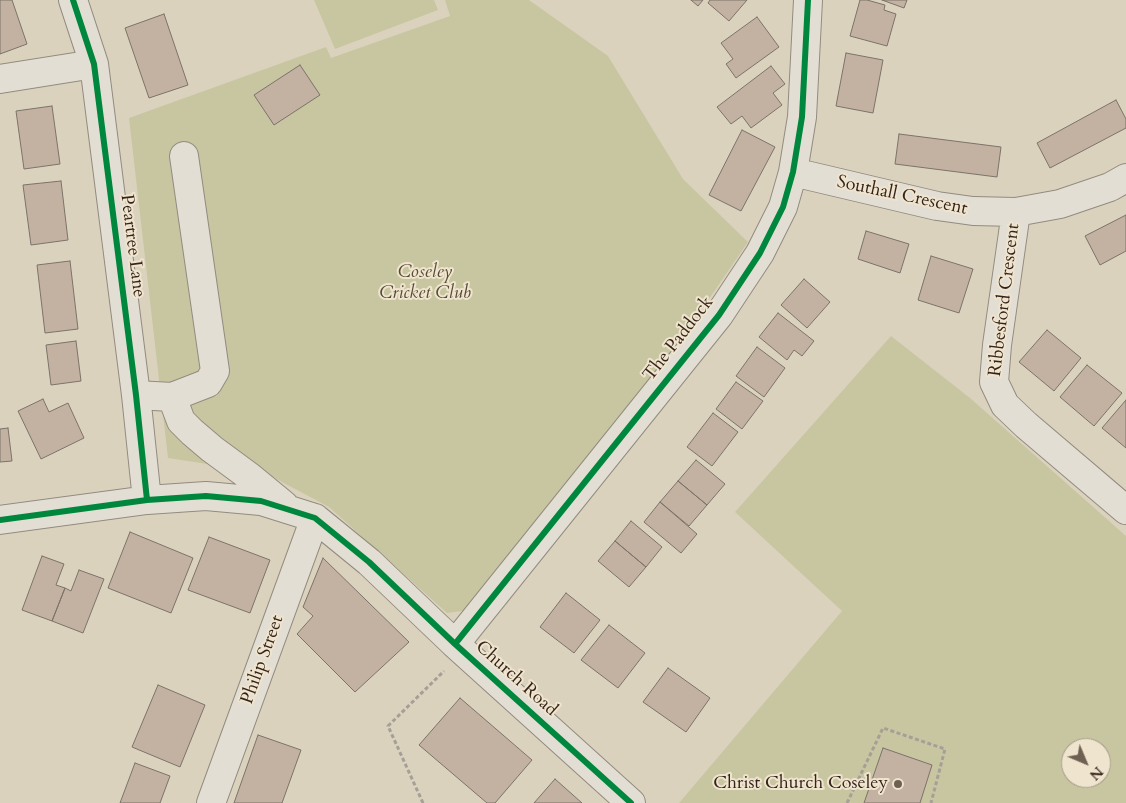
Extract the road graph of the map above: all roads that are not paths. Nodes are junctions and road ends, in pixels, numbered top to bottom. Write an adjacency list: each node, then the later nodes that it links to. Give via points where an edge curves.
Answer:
1 (73, 0): 3 (street, Peartree Lane)
2 (808, 0): 6 (street, The Paddock, via 802,117)
3 (94, 64): 4 (street); 9 (street, Peartree Lane)
4 (0, 79)
5 (184, 156): 10 (street, via 216,371 208,383)
6 (793, 172): 8 (street, Southall Crescent, via 936,206 973,212); 15 (street, The Paddock, via 783,207 760,253 719,314)
7 (1126, 178): 8 (street, Southall Crescent, via 1110,187 1060,204)
8 (1016, 212): 12 (street, Ribbesford Crescent, via 994,382 1005,405)
9 (136, 395): 10 (street); 11 (street, Peartree Lane)
10 (172, 397): 13 (street, Church Road, via 181,421 192,432)
11 (147, 500): 13 (street, via 206,496 261,501); 14 (street)
12 (1126, 510)
13 (303, 514): 15 (street, Church Road, via 369,562); 16 (street, Philip Street)
14 (0, 520)
15 (455, 644): 17 (street, Church Road)
16 (211, 803)
17 (631, 803)

